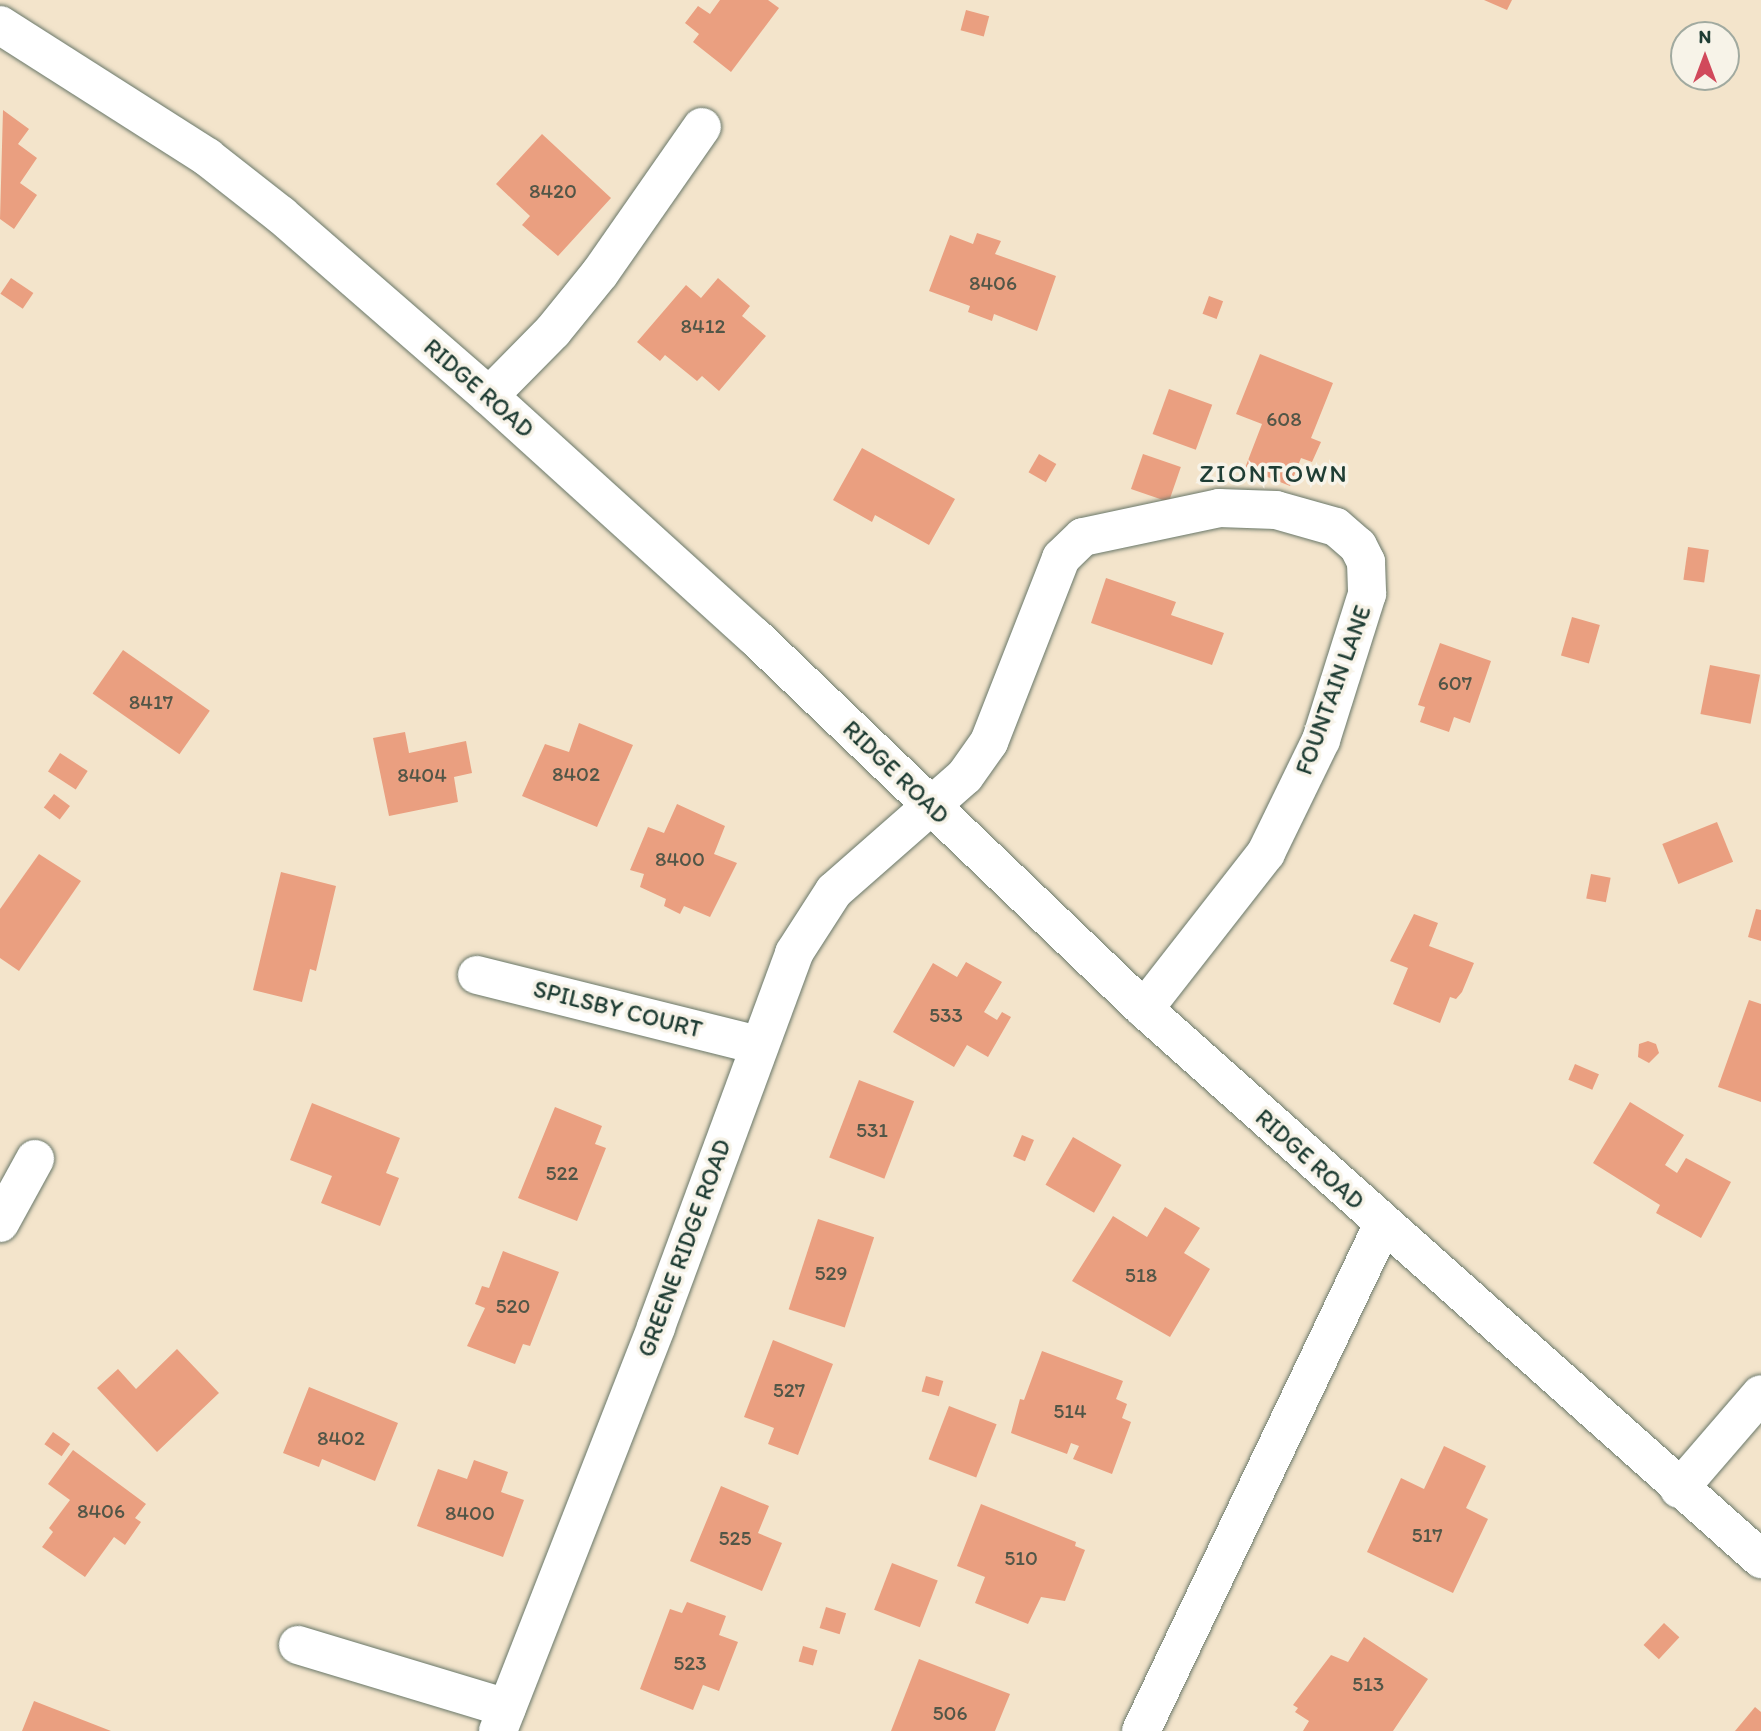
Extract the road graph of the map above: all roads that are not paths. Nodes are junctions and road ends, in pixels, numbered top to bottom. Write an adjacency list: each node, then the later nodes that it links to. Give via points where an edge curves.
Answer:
1 (0, 25): 3 (street, RIDGE ROAD, via 206,157 281,215)
2 (702, 127): 3 (street, via 600,273 553,331)
3 (489, 396): 4 (street, RIDGE ROAD)
4 (931, 805): 6 (street, RIDGE ROAD); 6 (street, FOUNTAIN LANE, via 965,776 989,742 1061,558 1083,537 1219,508 1276,510 1336,527 1357,546 1366,562 1363,615 1321,740 1266,853); 7 (street, GREENE RIDGE ROAD, via 858,867 814,918 794,953)
5 (477, 975): 7 (street, SPILSBY COURT)
6 (1144, 1010): 10 (street, RIDGE ROAD)
7 (758, 1045): 15 (street, GREENE RIDGE ROAD, via 656,1327)
8 (35, 1159): 9 (street)
9 (0, 1223)
10 (1382, 1224): 12 (street, RIDGE ROAD); 16 (street)
11 (1761, 1394): 12 (street)
12 (1679, 1489): 13 (street, RIDGE ROAD)
13 (1761, 1559)
14 (298, 1645): 15 (street)
15 (503, 1720)
16 (1141, 1731)

